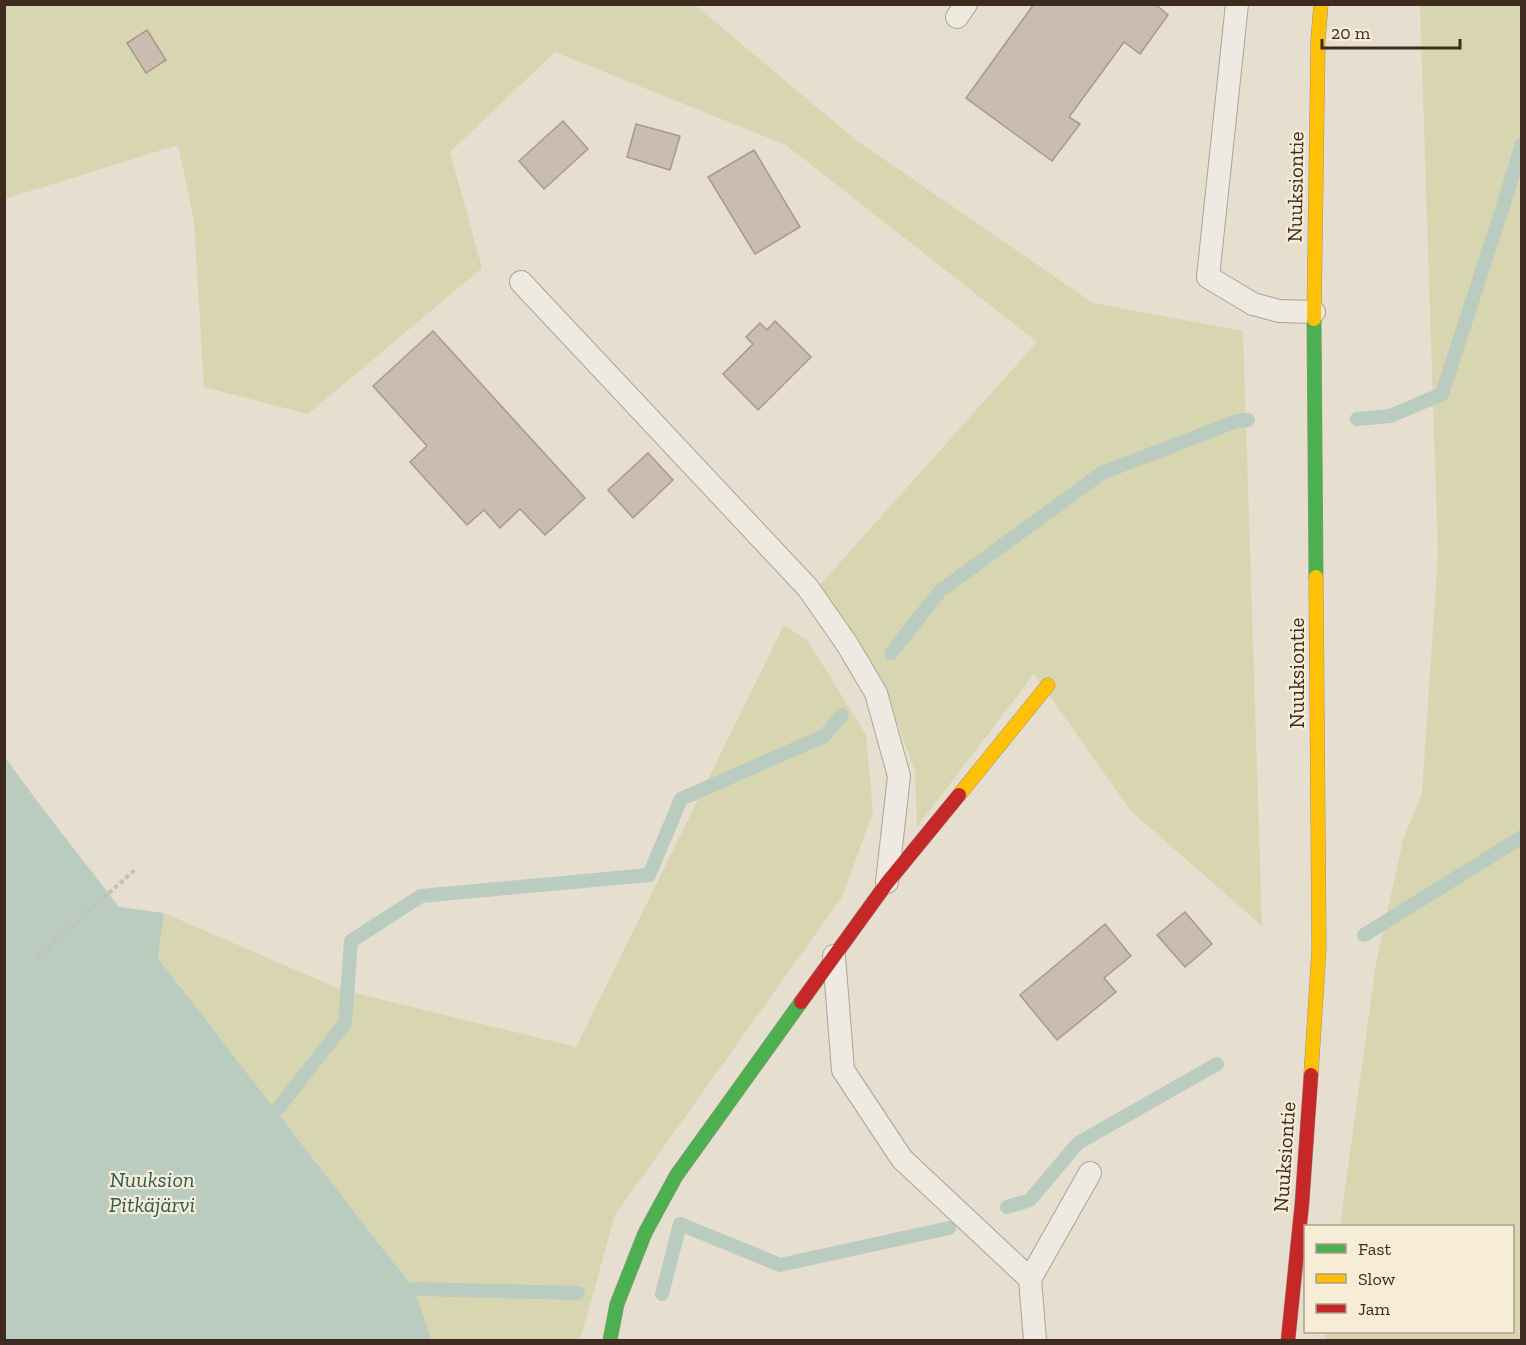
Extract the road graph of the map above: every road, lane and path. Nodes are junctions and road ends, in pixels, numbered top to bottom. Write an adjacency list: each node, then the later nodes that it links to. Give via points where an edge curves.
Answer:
1 (1237, 4): 4 (lane, via 1208,277 1253,304 1279,311)
2 (1321, 4): 4 (street, Nuuksiontie)
3 (521, 282): 7 (lane, via 808,588 847,644 876,693 899,776)
4 (1314, 312): 14 (street, Nuuksiontie, via 1318,949 1302,1203)
5 (1048, 685): 7 (street)
6 (137, 868): 9 (path)
7 (887, 883): 8 (street)
8 (834, 956): 11 (lane, via 843,1070 902,1159); 12 (street, via 676,1176 645,1233 617,1304)
9 (36, 958)
10 (1090, 1173): 11 (lane)
11 (1030, 1279): 13 (lane)
12 (610, 1341)
13 (1035, 1341)
14 (1288, 1341)

